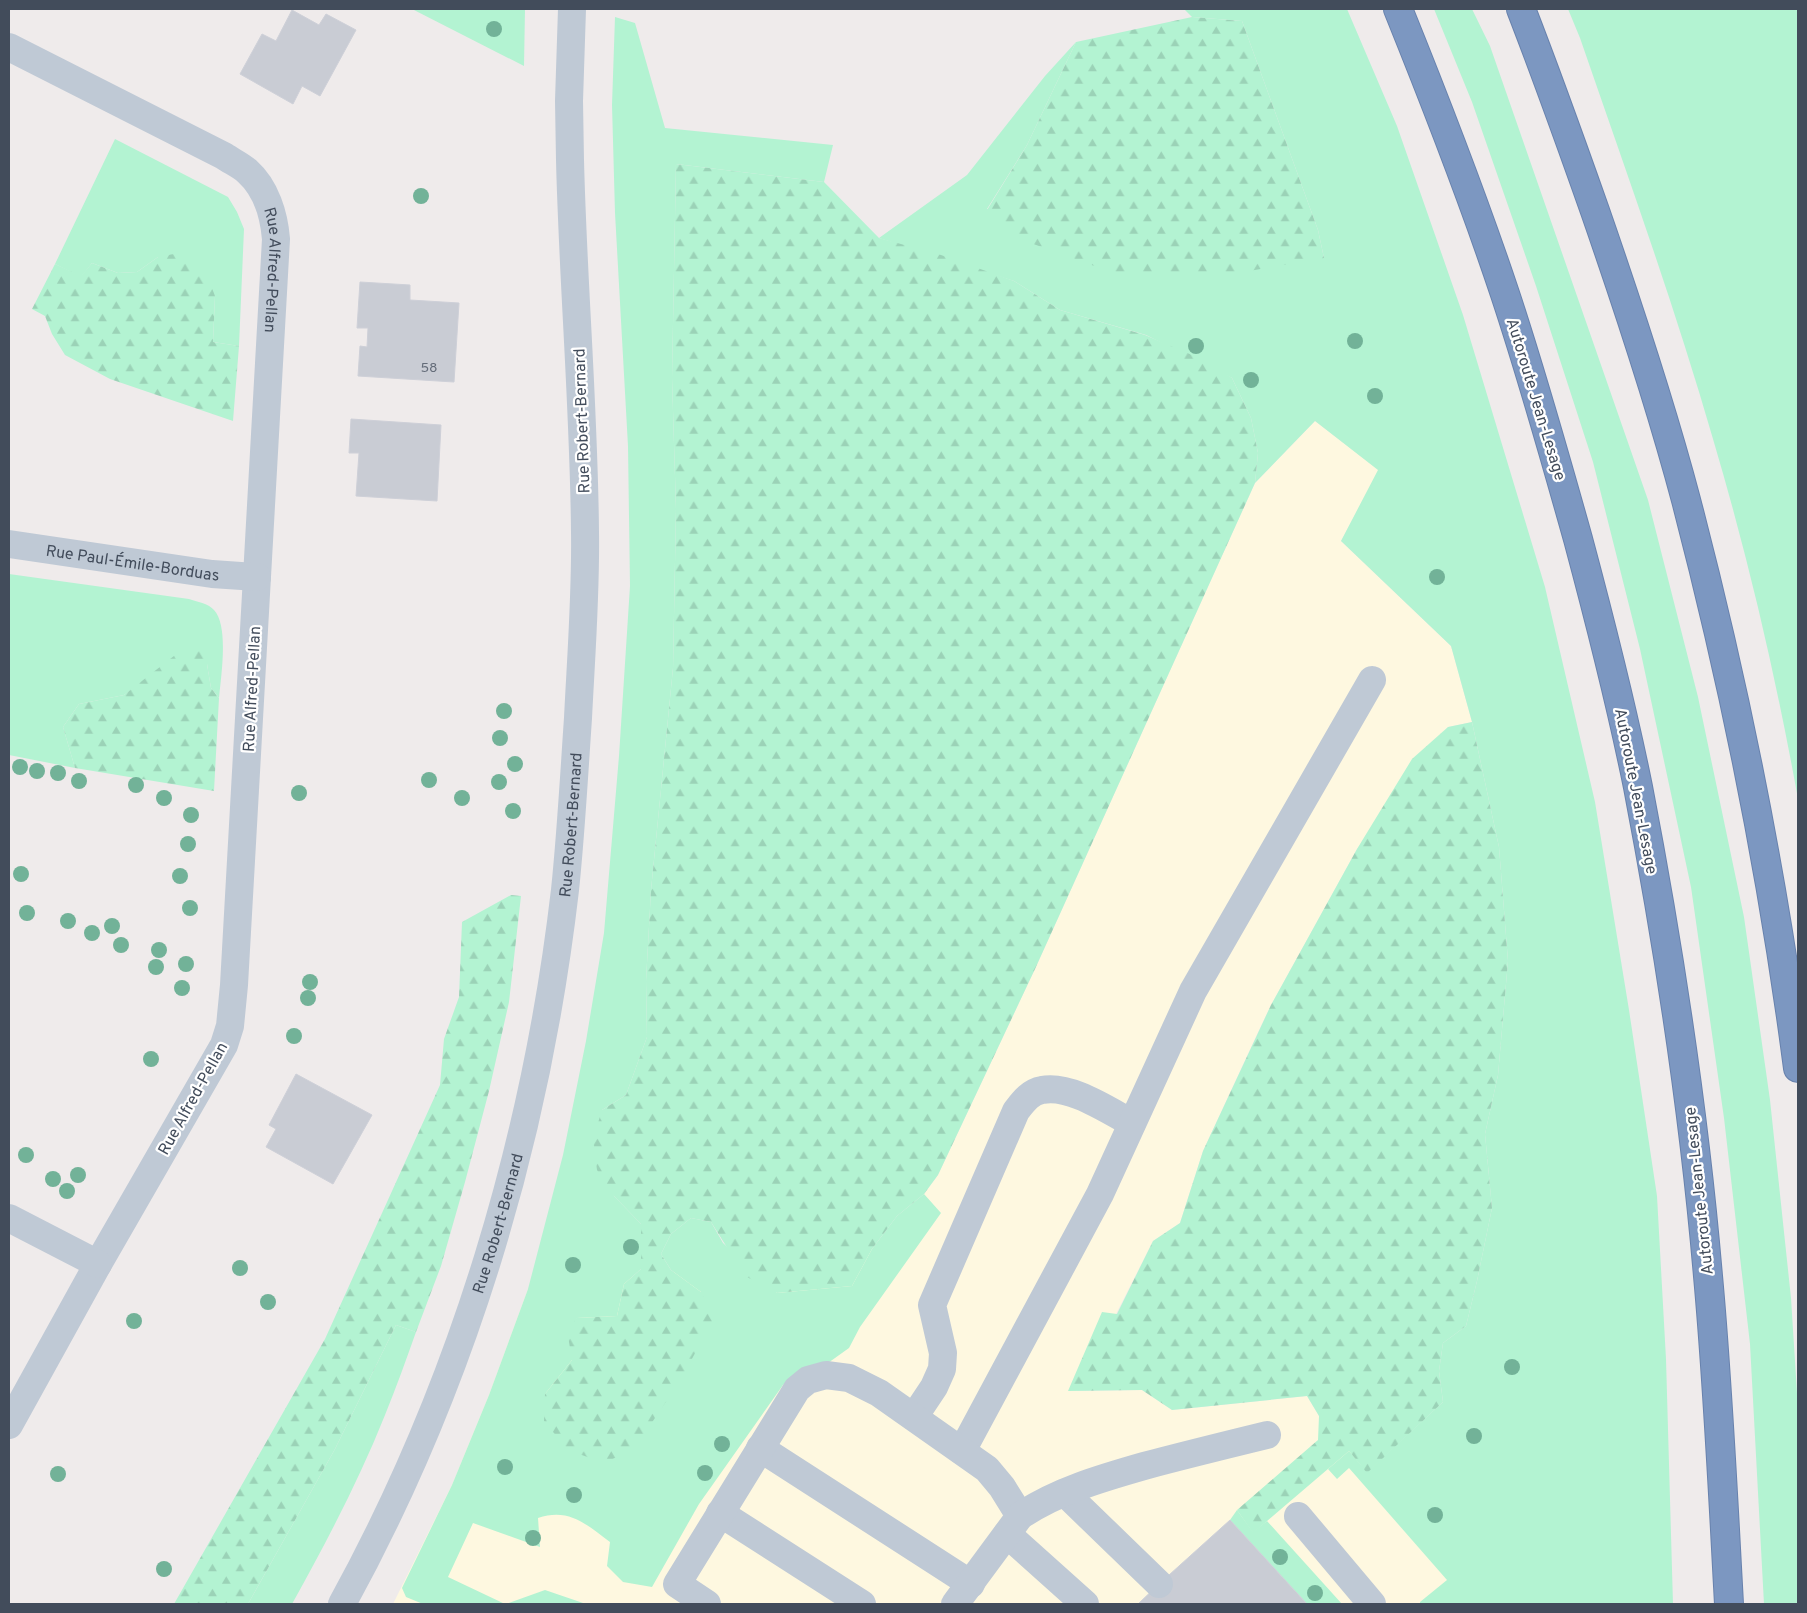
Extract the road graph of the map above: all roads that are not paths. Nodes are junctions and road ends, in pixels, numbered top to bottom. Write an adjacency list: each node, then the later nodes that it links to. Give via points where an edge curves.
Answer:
1 (572, 9): 23 (street, Rue Robert-Bernard, via 570,150 585,553 570,843 557,951 539,1057 515,1163 474,1304 414,1460)
2 (1398, 9): 28 (highway, Autoroute Jean-Lesage, via 1472,201 1520,342 1590,584 1627,736 1665,939 1696,1165 1708,1271)
3 (1521, 9): 8 (highway, via 1610,254 1685,498 1746,754 1780,942)
4 (9, 47): 6 (street, Rue Alfred-Pellan, via 224,156 247,171 269,205 276,239)
5 (9, 544): 6 (street, Rue Paul-Émile-Borduas, via 212,574)
6 (257, 577): 11 (street, Rue Alfred-Pellan, via 230,1026 224,1044)
7 (1372, 680): 9 (street, via 1193,991)
8 (1798, 1068)
9 (1132, 1123): 12 (street, via 1062,1090 1042,1090 1021,1104 932,1305 943,1353 942,1368); 16 (street, via 1100,1194)
10 (9, 1218): 11 (street)
11 (98, 1264): 13 (street, Rue Alfred-Pellan)
12 (914, 1417): 15 (street, via 880,1393 849,1378 826,1375 808,1380 797,1390); 16 (street)
13 (9, 1425)
14 (1267, 1436): 17 (street, via 1205,1449 1094,1480)
15 (760, 1448): 18 (street); 22 (street)
16 (962, 1451): 20 (street, via 987,1469 1002,1487)
17 (1065, 1493): 20 (street, via 1035,1506); 21 (street)
18 (720, 1513): 24 (street, via 676,1584); 25 (street)
19 (1298, 1516): 27 (street)
20 (1014, 1525): 22 (street); 26 (street)
21 (1159, 1584)
22 (963, 1594)
23 (346, 1603)
24 (707, 1604)
25 (862, 1604)
26 (1085, 1604)
27 (1372, 1604)
28 (1729, 1604)

